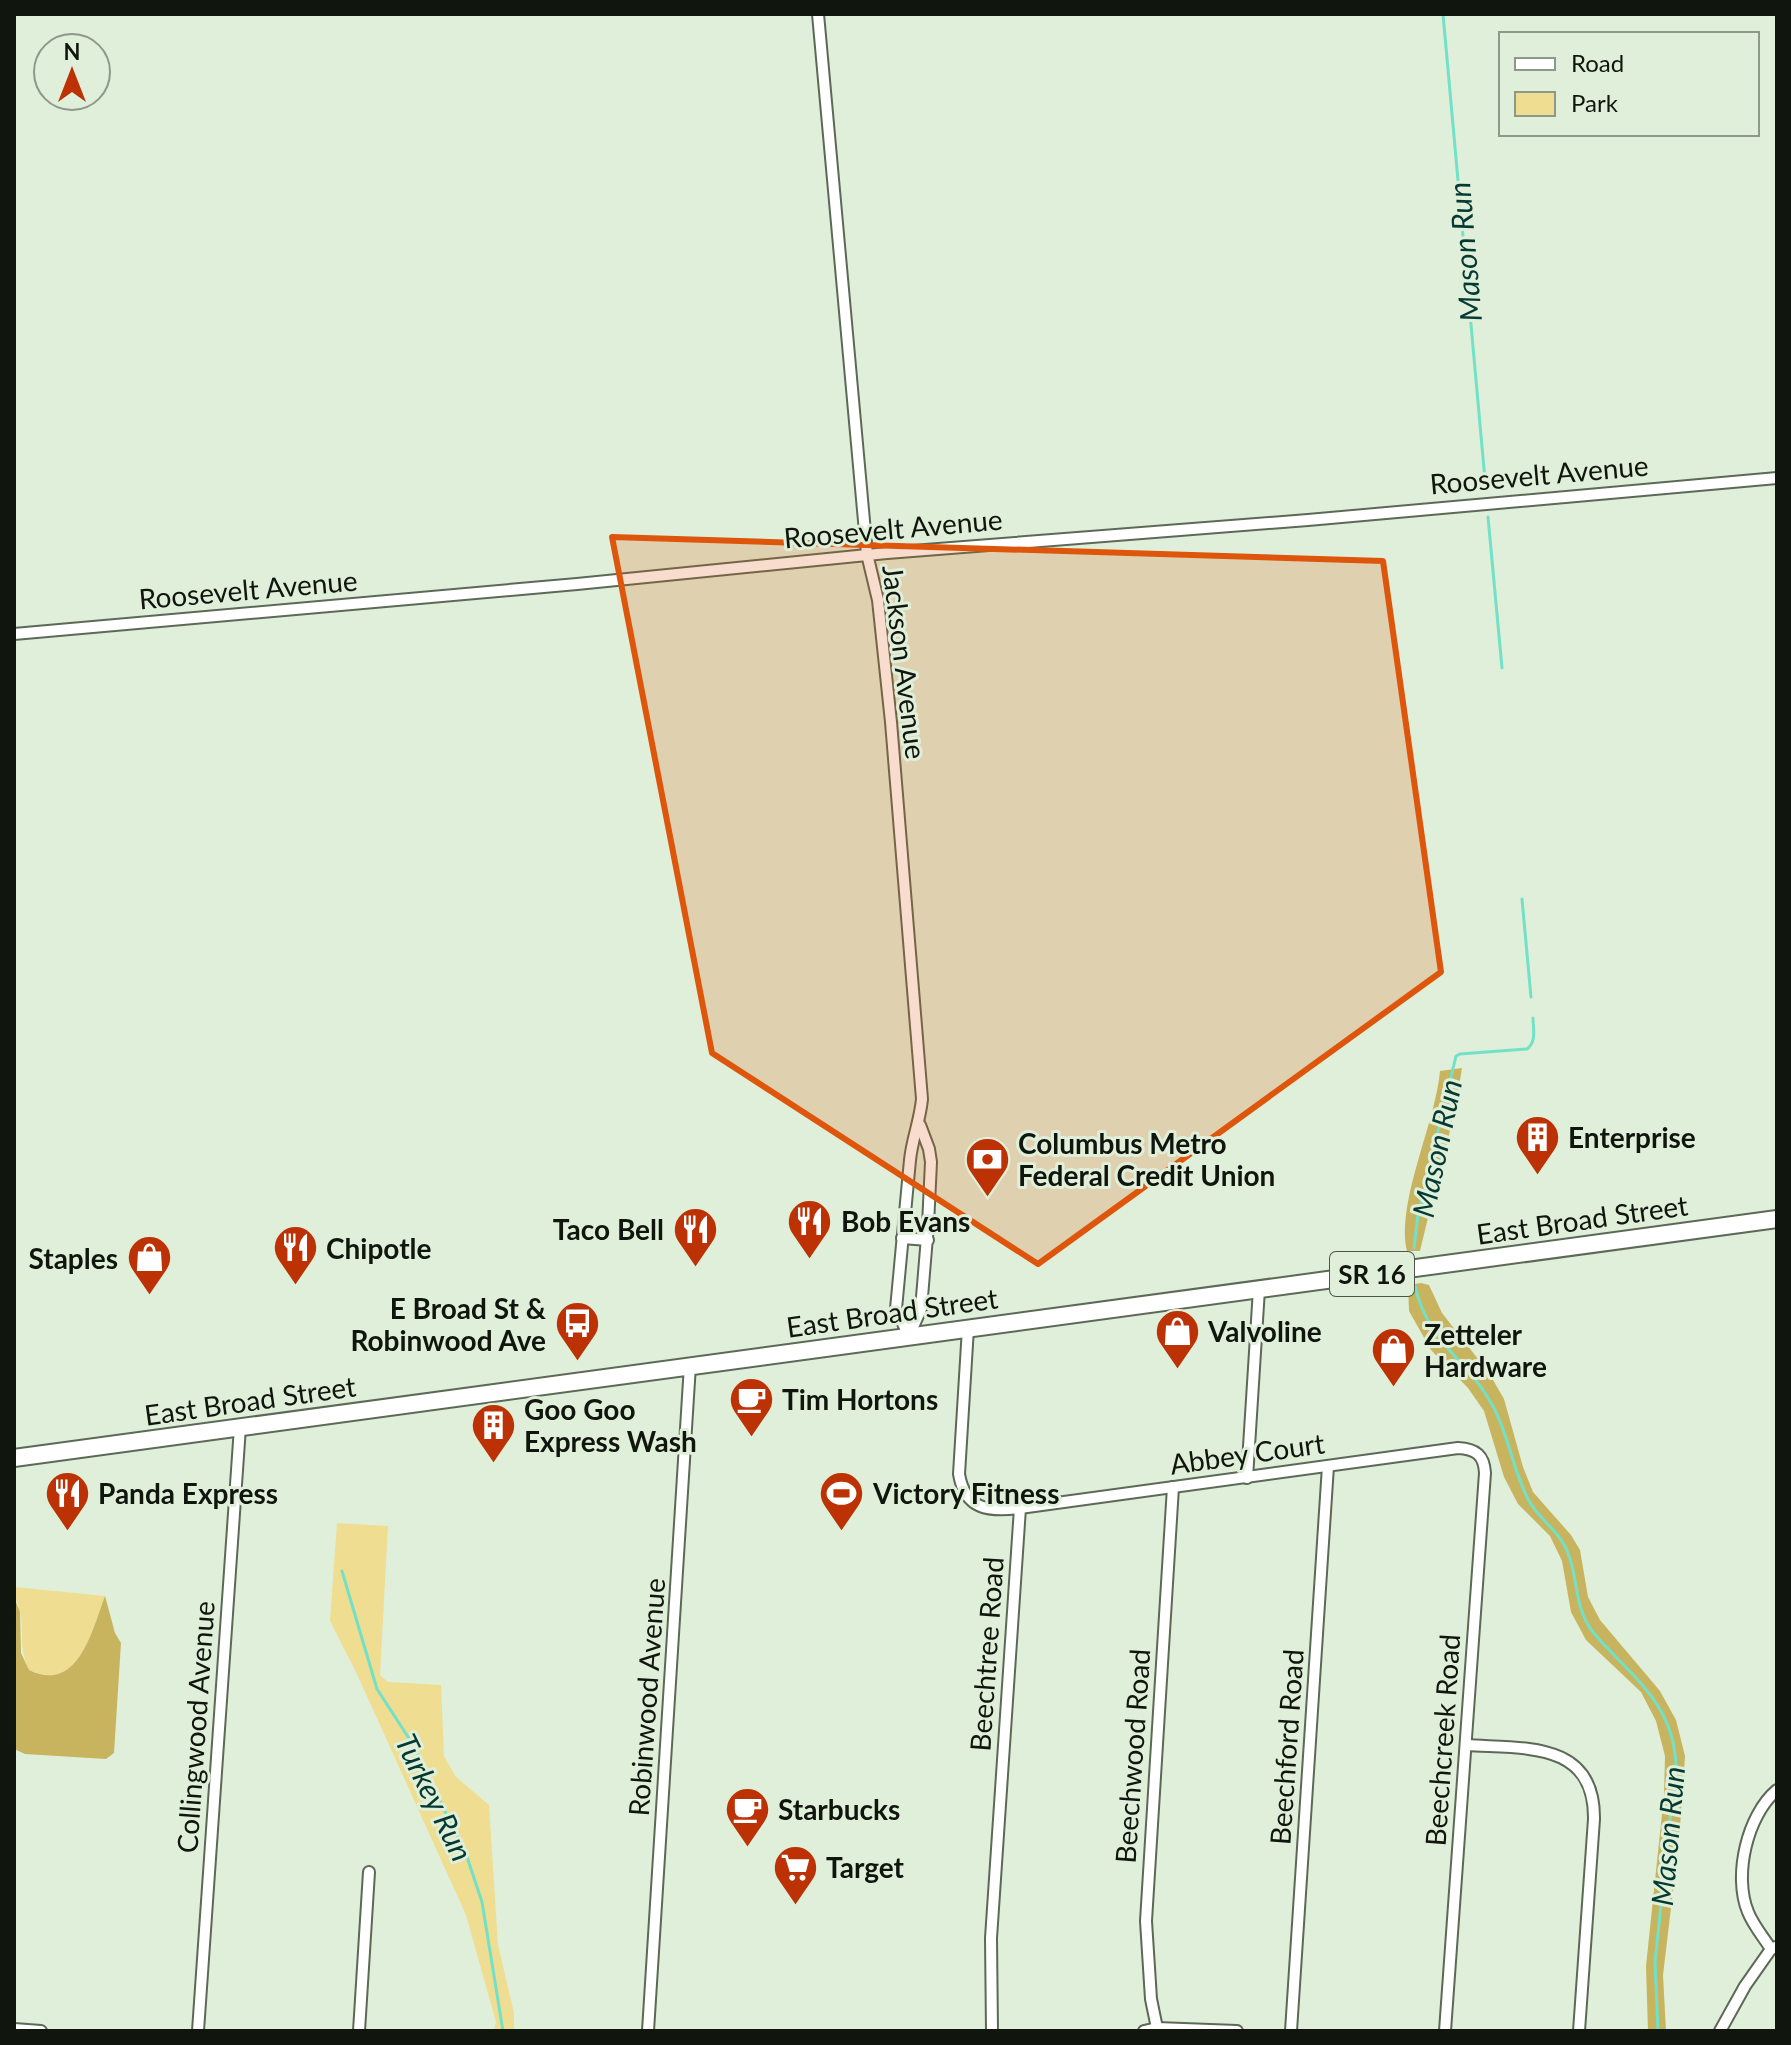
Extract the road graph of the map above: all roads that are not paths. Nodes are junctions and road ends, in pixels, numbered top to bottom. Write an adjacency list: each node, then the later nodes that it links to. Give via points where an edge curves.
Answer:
1 (818, 14): 3 (street, Jackson Avenue)
2 (1777, 478): 3 (street, Roosevelt Avenue)
3 (867, 554): 4 (street, Roosevelt Avenue); 5 (street, Jackson Avenue, via 878,600 892,728)
4 (14, 634)
5 (920, 1125): 6 (street, Jackson Avenue); 7 (street, Jackson Avenue)
6 (910, 1160): 7 (street); 9 (street, Jackson Avenue)
7 (931, 1162): 10 (street, Jackson Avenue)
8 (1777, 1219): 11 (main road, East Broad Street / SR 16)
9 (902, 1238): 10 (street); 13 (street, Jackson Avenue, via 896,1309)
10 (928, 1240): 13 (street, Jackson Avenue, via 921,1309)
11 (1259, 1289): 12 (main road, East Broad Street / SR 16); 19 (street)
12 (968, 1328): 13 (main road, East Broad Street / SR 16); 21 (street, via 961,1486 984,1509)
13 (909, 1336): 14 (main road, East Broad Street / SR 16)
14 (690, 1365): 15 (main road, East Broad Street / SR 16); 31 (street, Robinwood Avenue)
15 (240, 1427): 17 (main road, East Broad Street / SR 16); 29 (street, Collingwood Avenue)
16 (1479, 1454): 18 (street, Abbey Court, via 1458,1448); 22 (street, Beechcreek Road, via 1485,1473)
17 (14, 1458)
18 (1328, 1466): 19 (street, Abbey Court); 35 (street, Beechford Road)
19 (1247, 1478): 20 (street, Abbey Court)
20 (1173, 1487): 21 (street, Abbey Court); 26 (street, Beechwood Road, via 1146,1921)
21 (1020, 1508): 32 (street, Beechtree Road, via 991,1938)
22 (1466, 1745): 36 (street, Beechcreek Road); 37 (street, via 1554,1753 1576,1766 1590,1785 1595,1804)
23 (1777, 1790): 25 (street, via 1757,1812 1743,1882 1749,1915)
24 (369, 1872): 30 (street)
25 (1774, 1948): 38 (street)
26 (1157, 2028): 33 (street); 34 (street)
27 (14, 2029): 28 (street)
28 (41, 2031)
29 (198, 2031)
30 (359, 2031)
31 (648, 2031)
32 (992, 2031)
33 (1144, 2031)
34 (1237, 2031)
35 (1291, 2031)
36 (1445, 2031)
37 (1579, 2031)
38 (1720, 2031)

